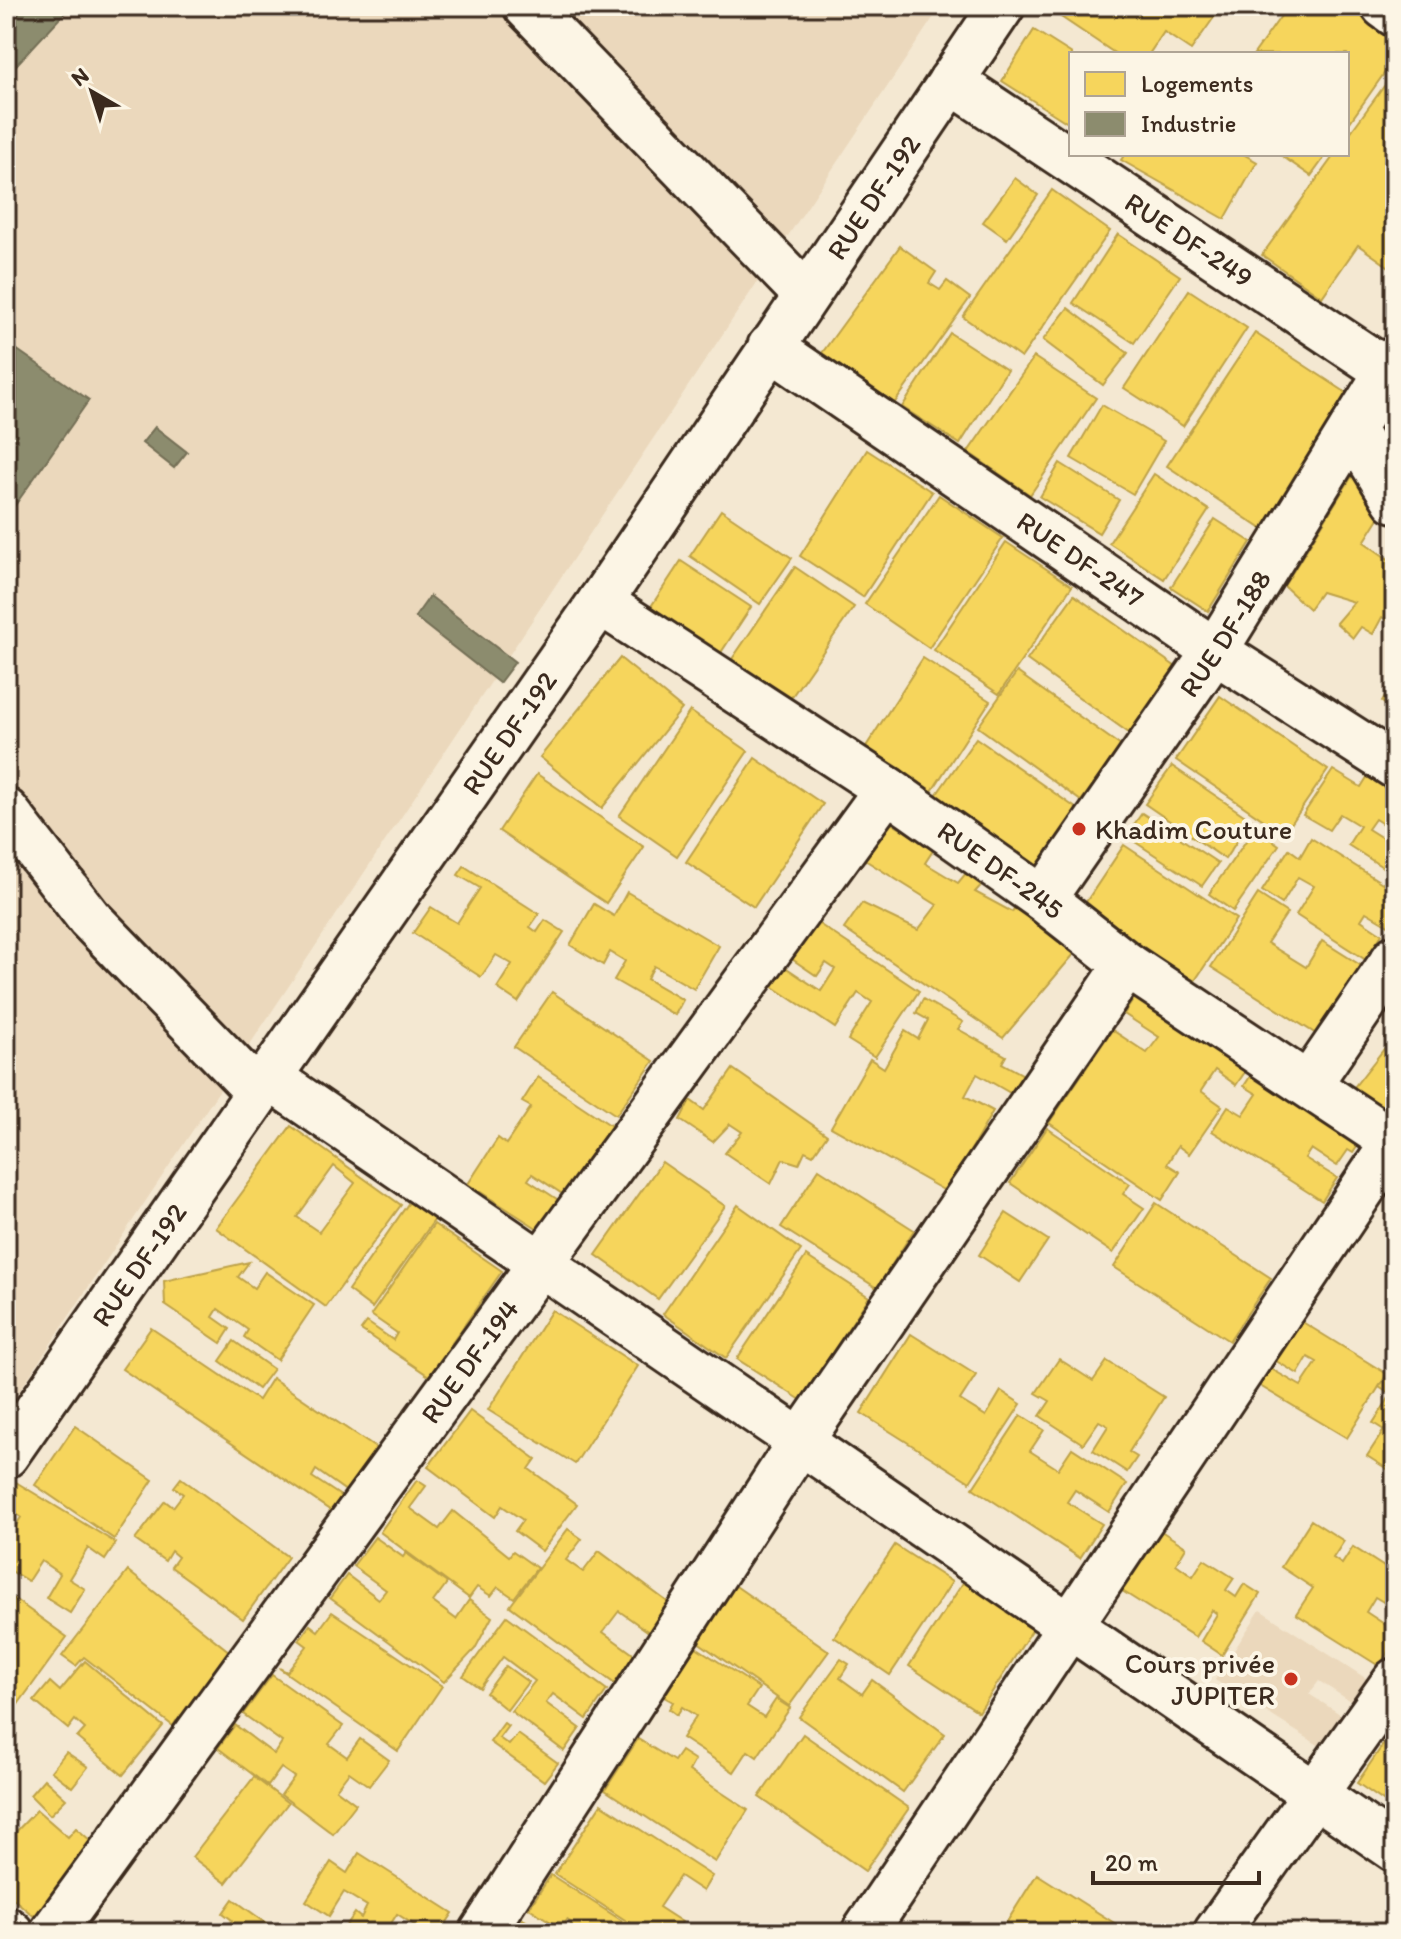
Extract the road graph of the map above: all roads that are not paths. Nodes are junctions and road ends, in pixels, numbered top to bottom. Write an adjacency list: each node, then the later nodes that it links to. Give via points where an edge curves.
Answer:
1 (526, 6): 6 (street)
2 (1002, 6): 5 (street, RUE DF-192)
3 (1384, 6): 4 (street)
4 (1395, 14)
5 (951, 81): 6 (street, RUE DF-192); 8 (street, RUE DF-249)
6 (806, 295): 7 (street, RUE DF-192)
7 (770, 347): 11 (street, RUE DF-192); 12 (street, RUE DF-247)
8 (1391, 365): 9 (street, RUE DF-188)
9 (1352, 429): 10 (street); 12 (street, RUE DF-188)
10 (1395, 500)
11 (600, 602): 14 (street, RUE DF-245); 19 (street, RUE DF-192)
12 (1215, 651): 13 (street, RUE DF-247); 16 (street, RUE DF-188)
13 (1395, 766)
14 (887, 789): 16 (street, RUE DF-245); 22 (street, RUE DF-194)
15 (6, 811): 19 (street, via 89,918)
16 (1043, 899): 18 (street, RUE DF-245)
17 (1395, 958): 20 (street)
18 (1127, 965): 20 (street, RUE DF-245); 23 (street)
19 (262, 1084): 22 (street); 24 (street, RUE DF-192)
20 (1309, 1084): 21 (street, RUE DF-245)
21 (1395, 1142): 25 (street)
22 (541, 1262): 23 (street); 29 (street, RUE DF-194)
23 (800, 1442): 25 (street); 30 (street)
24 (6, 1455)
25 (1070, 1627): 27 (street); 31 (street)
26 (1395, 1681): 27 (street)
27 (1314, 1795): 28 (street); 32 (street)
28 (1395, 1849)
29 (52, 1933)
30 (482, 1933)
31 (864, 1933)
32 (1216, 1933)

